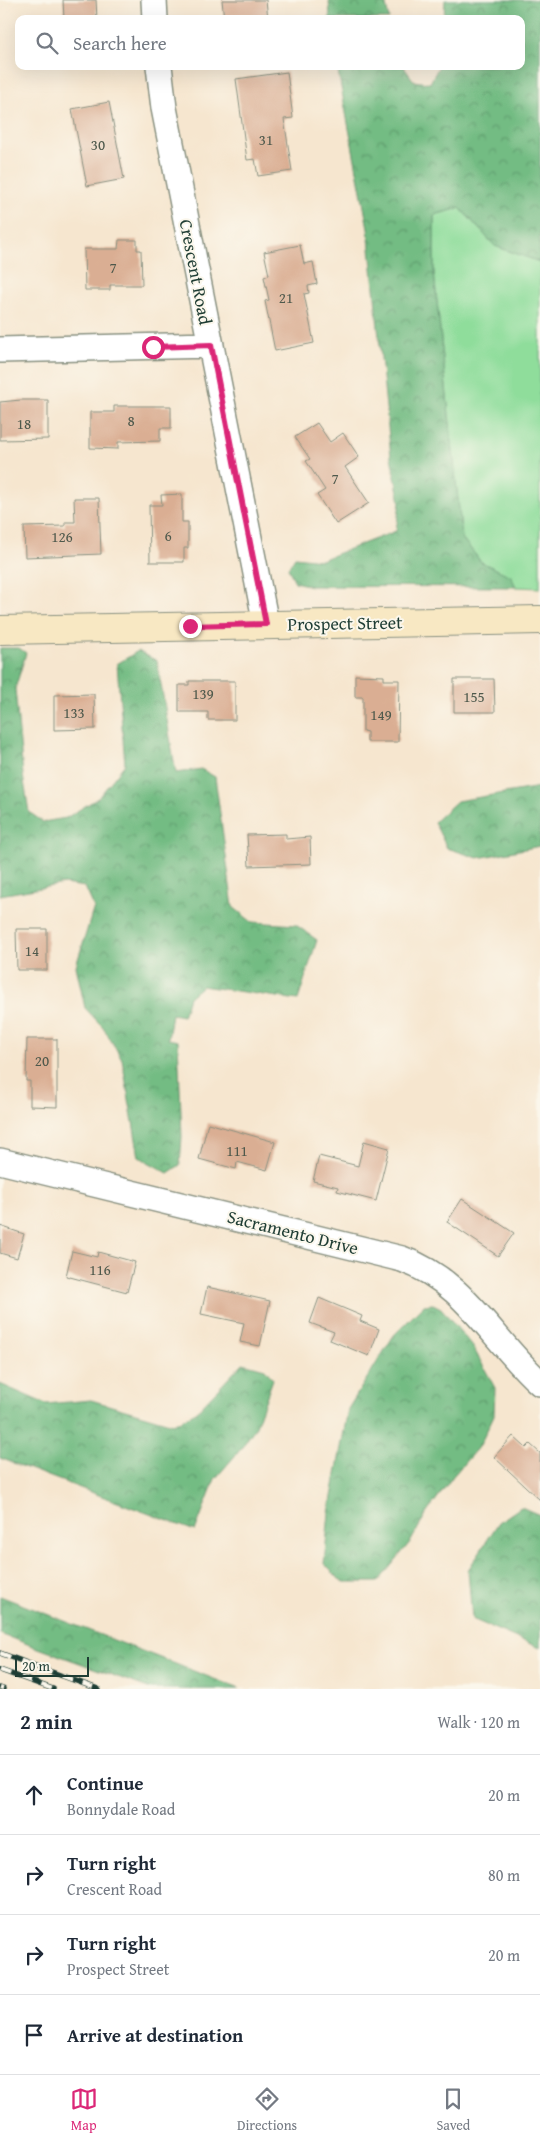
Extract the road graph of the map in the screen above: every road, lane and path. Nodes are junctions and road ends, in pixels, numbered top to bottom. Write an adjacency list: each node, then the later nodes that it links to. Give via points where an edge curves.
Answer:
1 (154, 0): 2 (street)
2 (155, 15)
3 (159, 70): 4 (street, Crescent Road, via 164,108)
4 (211, 345): 5 (street); 7 (street, Crescent Road)
5 (0, 350)
6 (540, 620): 7 (main road, Prospect Street)
7 (266, 624): 8 (main road, Prospect Street)
8 (0, 630)
9 (0, 1160): 10 (street, Sacramento Drive, via 420,1266 438,1276 469,1303)
10 (540, 1383)

